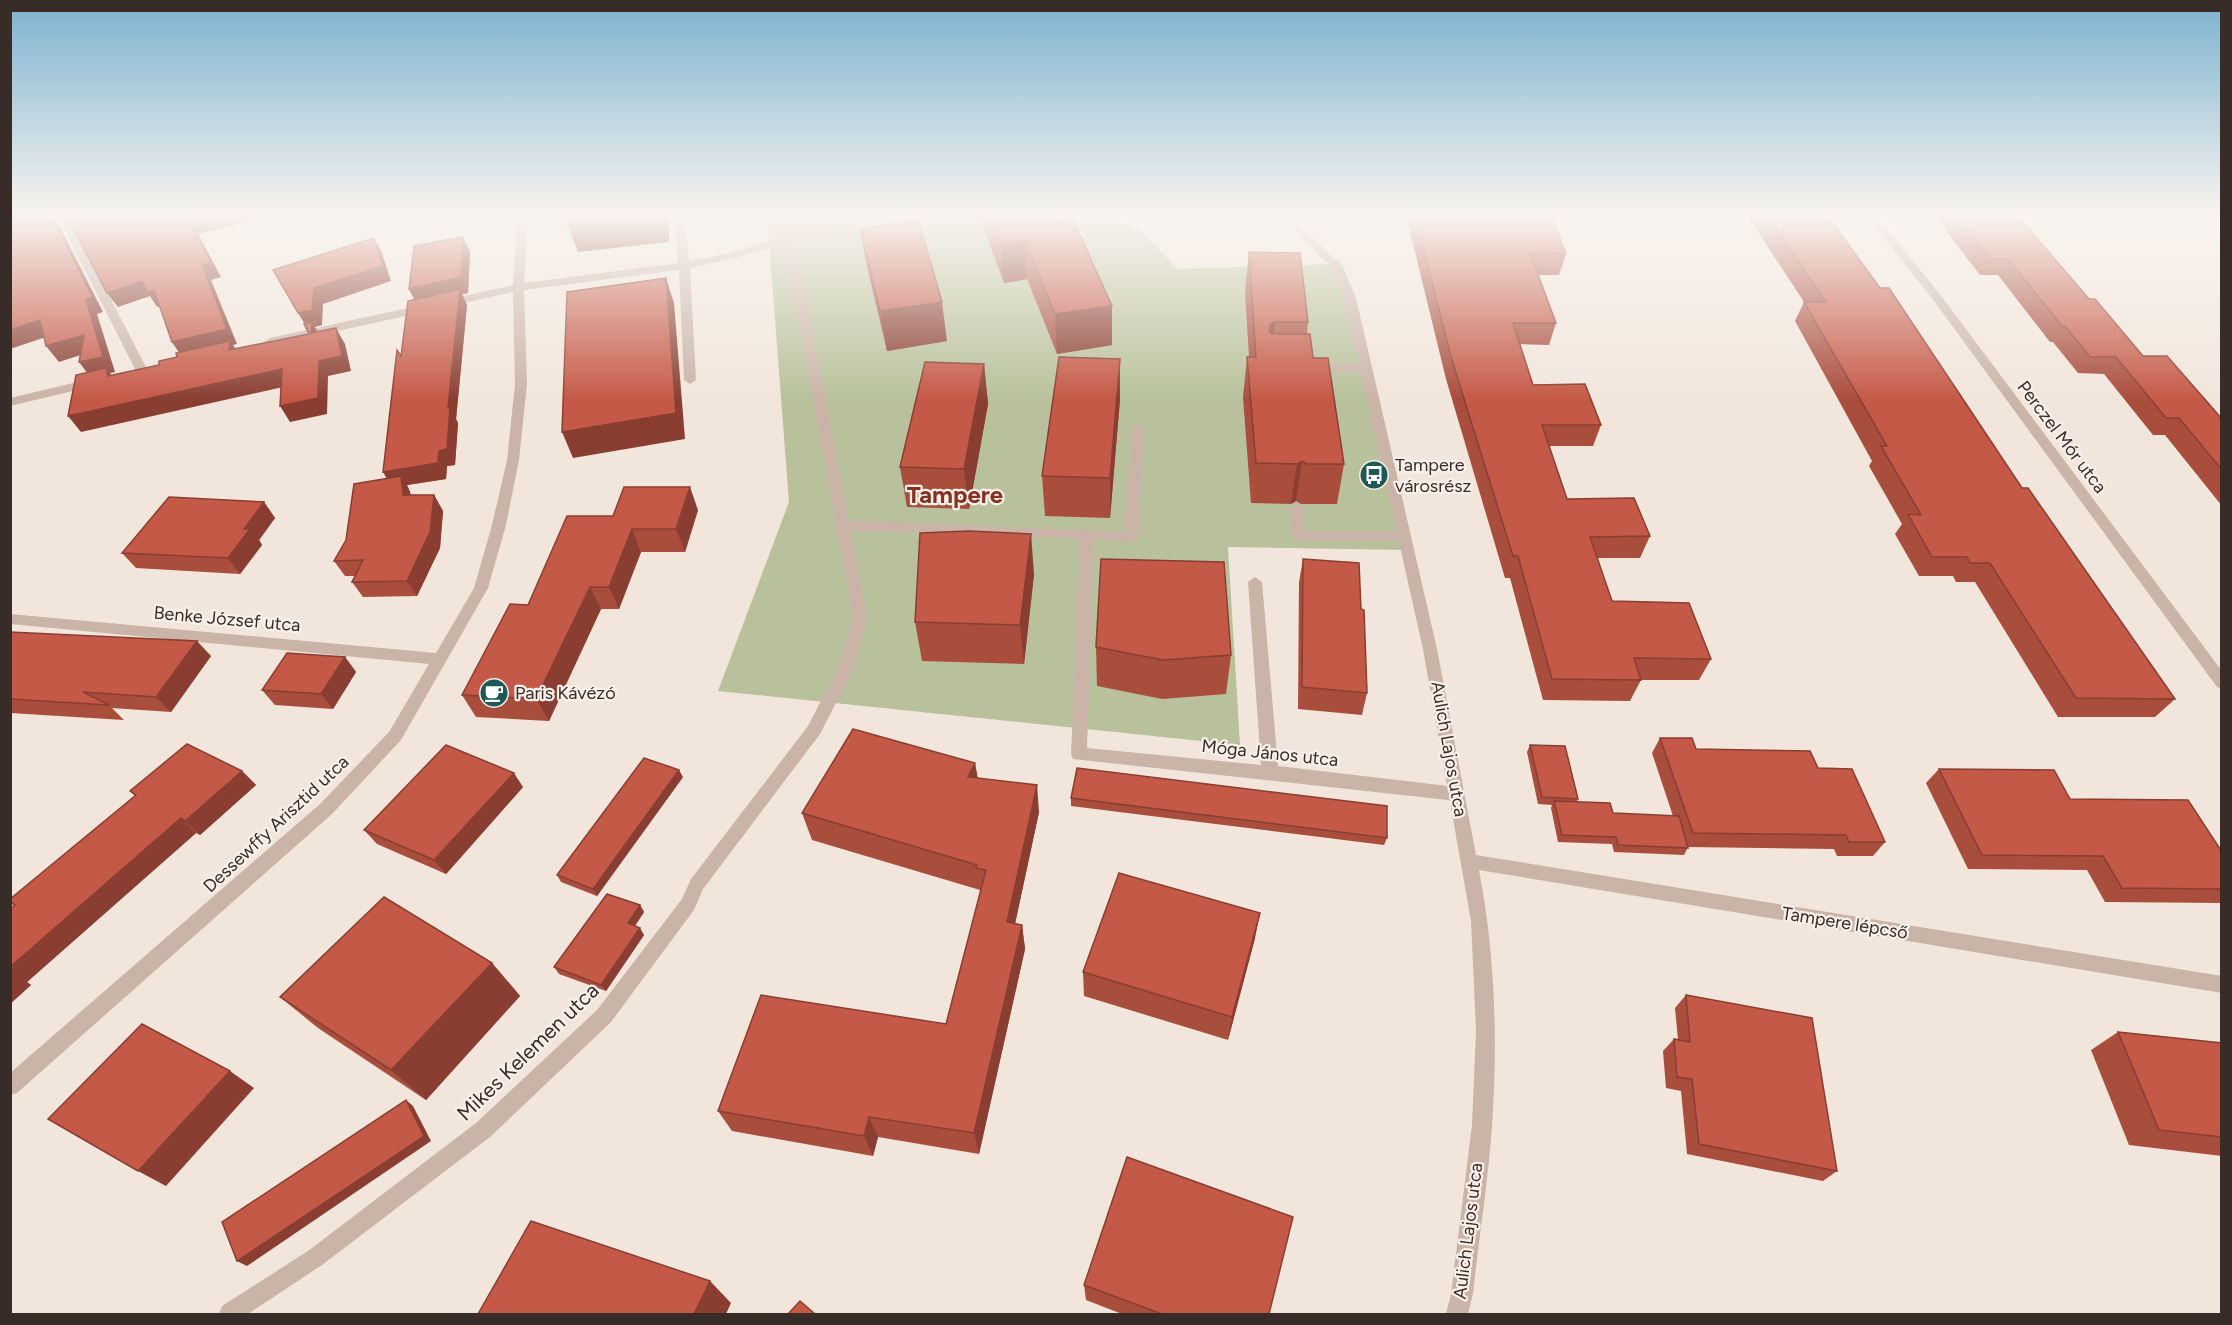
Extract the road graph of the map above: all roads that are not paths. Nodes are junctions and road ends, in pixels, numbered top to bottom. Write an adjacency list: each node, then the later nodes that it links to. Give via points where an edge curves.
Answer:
1 (93, 277): 12 (street)
2 (519, 277): 8 (street, Dessewffy Arisztid utca)
3 (598, 277): 8 (street)
4 (684, 277): 14 (street)
5 (796, 277): 18 (street, Mikes Kelemen utca)
6 (1342, 277): 11 (street, Aulich Lajos utca)
7 (1918, 277): 24 (street, Perczel Mór utca)
8 (518, 287): 9 (street); 23 (street, Dessewffy Arisztid utca, via 521,384 511,470 481,588)
9 (256, 345)
10 (1292, 368): 11 (street)
11 (1366, 368): 20 (street, Aulich Lajos utca)
12 (142, 371)
13 (111, 378): 15 (street)
14 (690, 380)
15 (10, 402)
16 (1138, 428): 19 (street, via 1132,537)
17 (1296, 508): 20 (street, via 1298,536)
18 (844, 525): 19 (street); 30 (street, Mikes Kelemen utca, via 860,617 847,666 814,730 697,884 688,904 604,1016 483,1130 315,1258)
19 (1087, 534): 25 (street, Móga János utca, via 1079,754)
20 (1402, 536): 26 (street, Aulich Lajos utca, via 1430,649)
21 (1255, 582): 25 (street)
22 (10, 619): 23 (street, Benke József utca)
23 (440, 659): 29 (street, Dessewffy Arisztid utca, via 395,736 326,809)
24 (2222, 683)
25 (1270, 772): 26 (street, Móga János utca)
26 (1457, 794): 27 (street, Aulich Lajos utca)
27 (1469, 861): 28 (street, Tampere lépcső); 31 (street, Aulich Lajos utca, via 1480,921 1485,1031 1482,1125)
28 (2222, 985)
29 (10, 1086)
30 (230, 1314)
31 (1457, 1314)

